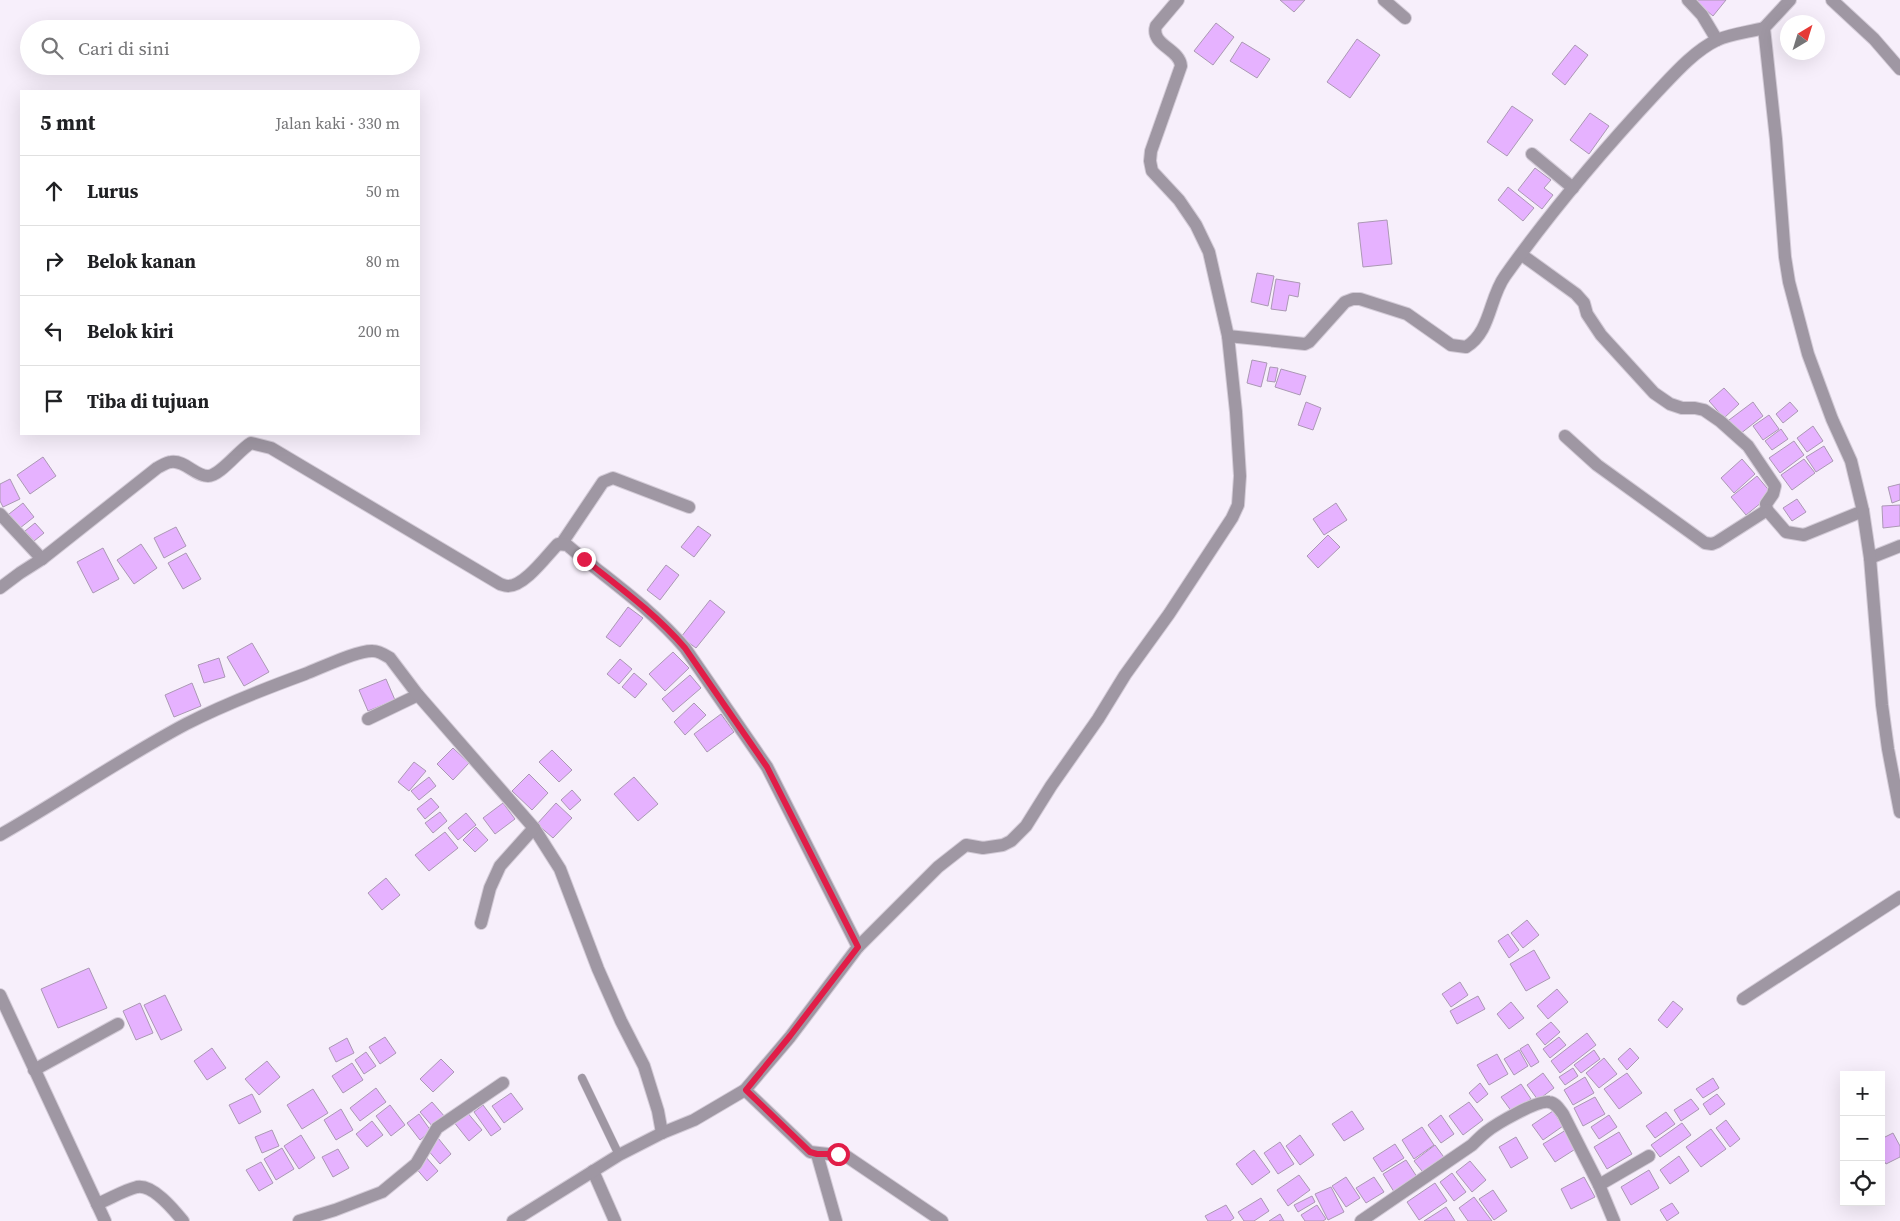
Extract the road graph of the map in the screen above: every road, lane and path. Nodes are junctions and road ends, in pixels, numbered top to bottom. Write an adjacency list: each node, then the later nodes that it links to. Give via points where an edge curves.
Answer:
1 (1178, 0): 13 (street, via 1154,30 1157,38 1182,66 1150,161 1152,171 1196,224 1209,252)
2 (1384, 0): 6 (street)
3 (1688, 0): 8 (street, via 1702,15)
4 (1790, 0): 7 (street)
5 (1832, 0): 9 (street, via 1874,39)
6 (1405, 18)
7 (1764, 28): 8 (street); 17 (street, via 1789,282 1808,354 1851,461)
8 (1717, 40): 11 (street, via 1693,57 1625,126)
9 (1900, 69)
10 (1532, 154): 11 (street)
11 (1573, 188): 12 (street)
12 (1522, 255): 13 (street, via 1504,277 1484,327 1466,347 1451,344 1408,314 1360,299 1345,302 1307,343); 16 (street, via 1576,294 1601,335 1654,393 1670,404 1704,410 1748,446 1775,486 1766,504)
13 (1228, 336): 31 (street, via 1240,476 1238,505 1232,518 1026,826 1003,845 962,847)
14 (1565, 436): 16 (street, via 1596,465 1705,543 1717,542)
15 (689, 507): 19 (street, via 613,478 603,482)
16 (1767, 510): 17 (street, via 1786,532 1804,535)
17 (1863, 510): 21 (street)
18 (0, 514): 22 (street)
19 (562, 543): 22 (street, via 519,582 508,586 500,584 271,448 251,444 216,474 209,476 172,462 157,468); 31 (street, via 644,606 685,648 767,767)
20 (1900, 546): 21 (street)
21 (1870, 558): 26 (street, via 1882,705)
22 (42, 559): 23 (street)
23 (0, 588)
24 (418, 695): 25 (street); 27 (street); 28 (street, via 384,654 371,651 337,661 260,690 191,722)
25 (368, 719)
26 (1900, 812)
27 (534, 828): 30 (street, via 500,866 490,888); 39 (street, via 560,869 598,969 644,1066)
28 (0, 835)
29 (1900, 897): 33 (street)
30 (481, 923)
31 (858, 947): 38 (street)
32 (0, 995): 35 (street)
33 (1743, 999)
34 (118, 1024): 35 (street)
35 (34, 1070): 45 (street)
36 (582, 1078): 41 (lane)
37 (503, 1083): 48 (street, via 437,1128 416,1164 382,1192)
38 (746, 1090): 39 (street, via 694,1120); 40 (street, via 810,1152)
39 (662, 1132): 41 (street)
40 (817, 1154): 51 (street); 52 (street, via 846,1156)
41 (619, 1155): 43 (street)
42 (1649, 1156): 44 (street)
43 (593, 1171): 49 (street); 50 (street)
44 (1599, 1185): 53 (street, via 1563,1114 1556,1105 1543,1102 1487,1131 1472,1145); 54 (street)
45 (97, 1204): 46 (street); 47 (street, via 138,1187 148,1188 174,1208)
46 (104, 1221)
47 (183, 1221)
48 (299, 1221)
49 (513, 1221)
50 (615, 1221)
51 (836, 1221)
52 (942, 1221)
53 (1361, 1221)
54 (1614, 1221)

